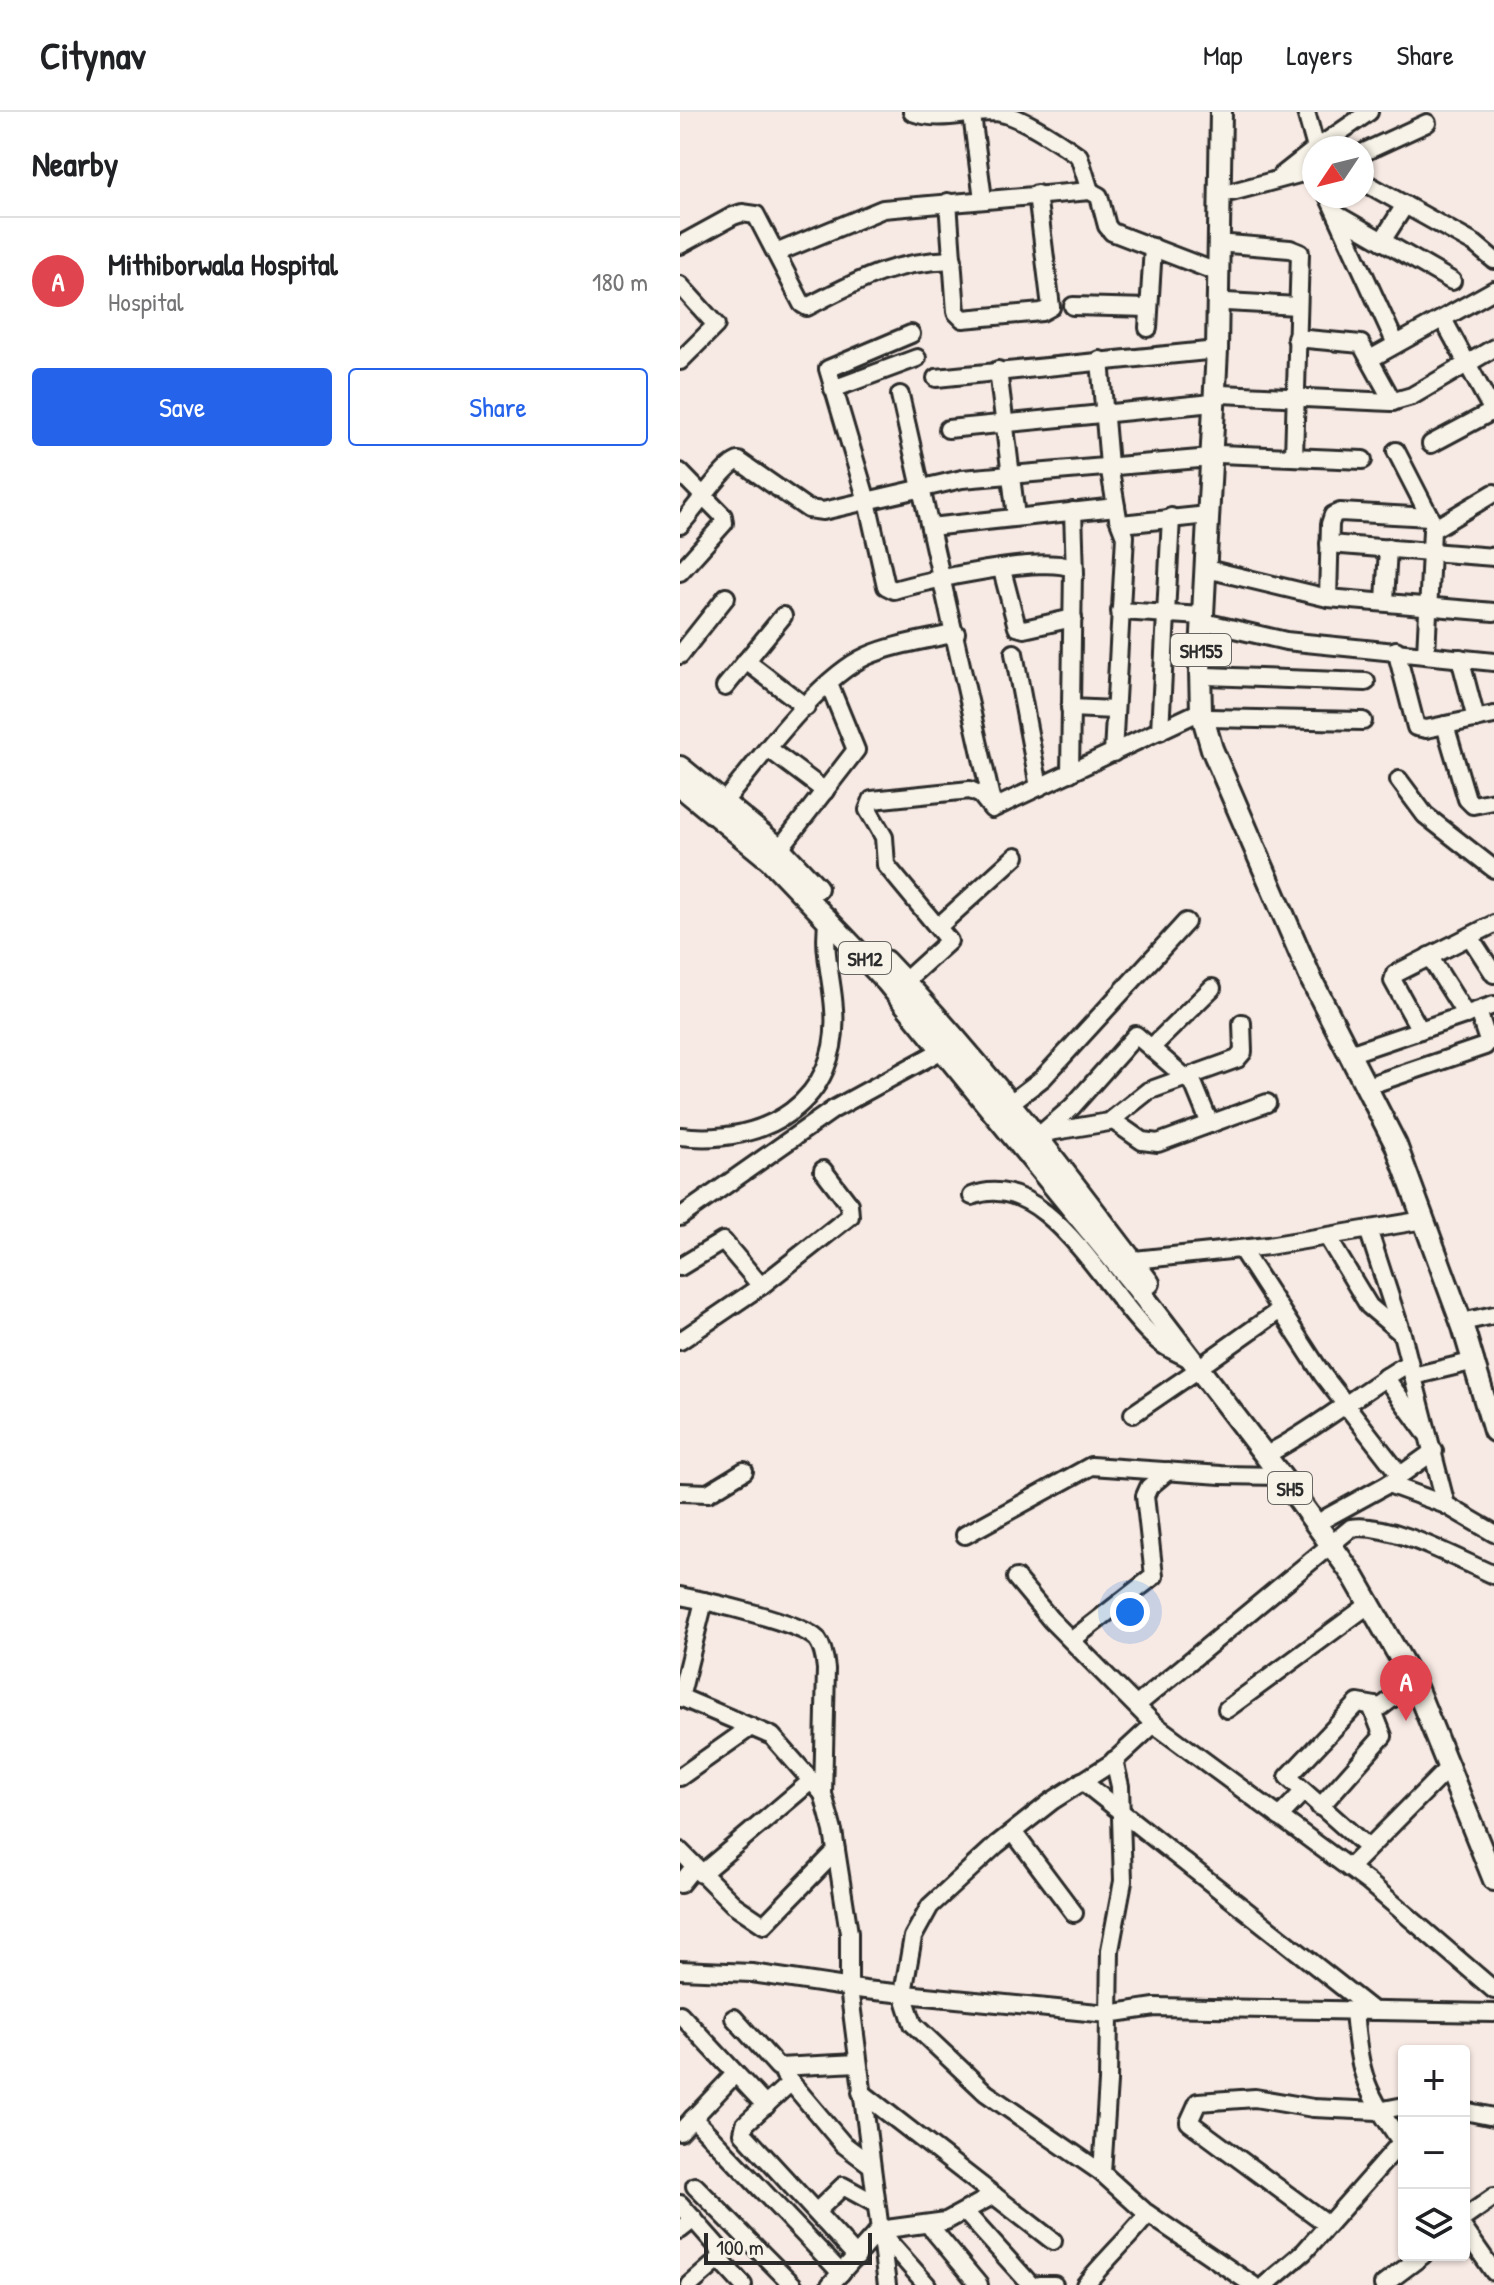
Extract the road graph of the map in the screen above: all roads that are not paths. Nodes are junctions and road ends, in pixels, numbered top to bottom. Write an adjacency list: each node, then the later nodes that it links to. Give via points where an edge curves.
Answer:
1 (912, 112): 6 (street)
2 (1221, 112): 30 (main road, SH155)
3 (1231, 112): 16 (main road, SH155)
4 (1306, 112): 8 (street)
5 (1369, 112): 9 (street)
6 (972, 115): 15 (street, via 1005,114 1070,150 1082,160); 18 (street)
7 (1427, 123): 10 (street)
8 (1312, 136)
9 (1335, 136)
10 (1374, 147)
11 (1302, 159): 13 (street)
12 (1302, 173): 13 (street)
13 (1273, 181): 16 (street)
14 (1374, 188): 20 (street)
15 (1090, 191): 17 (street); 26 (street, via 1099,196 1109,229)
16 (1232, 192): 24 (main road, SH155)
17 (1037, 194): 18 (street); 28 (street, via 1051,301 1047,310 961,319 956,312)
18 (983, 199): 19 (street)
19 (948, 202): 27 (street, via 883,209); 28 (street)
20 (1405, 205): 23 (street); 29 (street)
21 (1335, 208): 22 (street)
22 (1339, 216): 23 (street); 42 (street)
23 (1382, 241): 31 (street)
24 (1229, 244): 34 (main road, SH155); 36 (street, via 1297,250)
25 (680, 245): 27 (street, via 748,213 756,215)
26 (1153, 247): 30 (street); 37 (street)
27 (776, 253): 28 (street, via 807,307 887,269)
28 (953, 260)
29 (1494, 260)
30 (1219, 273): 44 (main road, SH155)
31 (1452, 281)
32 (680, 285): 48 (street, via 716,325)
33 (1494, 290): 38 (street)
34 (1226, 302): 36 (street); 54 (main road, SH155)
35 (1073, 306): 37 (street)
36 (1298, 306): 41 (street)
37 (1149, 308): 39 (street)
38 (1443, 319): 42 (street); 49 (street)
39 (1148, 328)
40 (911, 334): 52 (street, via 830,366)
41 (1296, 338): 46 (street, via 1357,342); 55 (street)
42 (1396, 344): 46 (street)
43 (1494, 348): 49 (street)
44 (1217, 350): 47 (street); 54 (main road, SH155)
45 (917, 358): 52 (street)
46 (1370, 359): 56 (street)
47 (1100, 360): 50 (street); 58 (street)
48 (680, 361)
49 (1467, 363): 56 (street); 57 (street)
50 (998, 370): 51 (street); 59 (street)
51 (936, 378)
52 (833, 389): 72 (street)
53 (900, 395): 69 (street)
54 (1217, 398): 55 (street); 58 (street); 63 (main road, SH155)
55 (1294, 398): 56 (street); 64 (street)
56 (1393, 402)
57 (1494, 412): 61 (street)
58 (1103, 413): 59 (street); 66 (street)
59 (1006, 423): 60 (street); 68 (street)
60 (948, 429)
61 (1431, 444)
62 (1396, 451): 78 (street)
63 (1214, 456): 64 (street); 66 (street); 75 (main road, SH155); 87 (main road, SH155)
64 (1294, 457): 65 (street)
65 (1363, 460)
66 (1109, 465): 68 (street); 73 (street)
67 (680, 472): 71 (street)
68 (1011, 474): 69 (street); 76 (street)
69 (920, 489): 72 (street); 81 (street)
70 (1494, 493): 78 (street)
71 (705, 498): 72 (street, via 726,466 739,461 815,511); 80 (street); 88 (street, via 724,523)
72 (867, 501): 90 (street, via 888,588)
73 (1116, 507): 74 (street); 79 (street)
74 (1073, 511): 76 (street); 89 (street)
75 (1208, 515): 77 (street); 91 (main road, SH155)
76 (1016, 517): 81 (street)
77 (1171, 517): 79 (street); 98 (street)
78 (1432, 522): 82 (street, via 1340,512 1331,519); 84 (street)
79 (1121, 524): 96 (street, via 1125,536)
80 (680, 525)
81 (930, 527): 90 (street)
82 (1329, 544): 83 (street); 93 (street)
83 (1388, 548): 84 (street); 94 (street)
84 (1429, 551): 85 (street); 95 (street)
85 (1494, 557)
86 (1002, 570): 89 (street, via 1064,564); 90 (street); 100 (street, via 1017,627)
87 (1211, 570): 91 (main road, SH155); 93 (street)
88 (680, 572)
89 (1075, 574): 100 (street)
90 (943, 576): 102 (street)
91 (1207, 594): 101 (main road, SH155)
92 (726, 597): 106 (street)
93 (1328, 598): 94 (street)
94 (1385, 601): 95 (street)
95 (1426, 605): 97 (street); 105 (street)
96 (1120, 611): 98 (street); 116 (street)
97 (1494, 612)
98 (1166, 613): 101 (street); 122 (street)
99 (783, 616): 108 (street)
100 (1073, 618): 115 (street)
101 (1206, 620): 103 (street, via 1286,641); 110 (main road, SH155); 117 (main road, SH155)
102 (956, 633): 112 (street, via 865,656); 133 (street)
103 (1396, 650): 105 (street); 121 (street, via 1416,727)
104 (1014, 653): 129 (street)
105 (1426, 654): 107 (street)
106 (680, 655)
107 (1460, 658): 109 (street); 119 (street)
108 (746, 661): 113 (street); 114 (street)
109 (1494, 662)
110 (1206, 676): 111 (street); 117 (main road, SH155)
111 (1366, 682)
112 (829, 684): 114 (street); 130 (street, via 856,750)
113 (725, 687)
114 (806, 707): 123 (street)
115 (1070, 708): 116 (street); 126 (street)
116 (1115, 710): 124 (street)
117 (1205, 714): 120 (street); 122 (street); 151 (main road, SH155); 153 (main road, SH155, via 1212,749 1300,953)
118 (1494, 715): 119 (street)
119 (1476, 719): 121 (street)
120 (1363, 721)
121 (1445, 725): 131 (street, via 1467,799 1473,805)
122 (1160, 731): 124 (street)
123 (769, 749): 130 (street); 132 (street)
124 (1113, 753): 126 (street)
125 (680, 767): 132 (main road)
126 (1070, 773): 129 (street)
127 (1399, 780): 136 (street, via 1425,815)
128 (680, 786): 132 (main road, SH12)
129 (1039, 787): 133 (street)
130 (825, 791): 134 (street)
131 (1494, 801)
132 (719, 808): 134 (main road, SH12)
133 (994, 808): 140 (street, via 970,790 875,798 869,803 870,817 884,837 886,865)
134 (775, 854): 137 (main road, SH12); 144 (main road)
135 (1016, 856): 140 (street)
136 (1494, 869)
137 (828, 917): 150 (main road, SH12); 158 (street, via 823,941 834,1010 834,1050 809,1098 743,1134)
138 (1186, 922): 155 (street, via 1057,1064)
139 (1494, 924): 141 (street)
140 (939, 926): 144 (street, via 947,943)
141 (1470, 937): 142 (street); 143 (street)
142 (1429, 956): 146 (street); 148 (street, via 1393,977)
143 (1494, 974)
144 (905, 981): 155 (main road)
145 (1212, 988): 149 (street)
146 (1480, 1010): 148 (street); 153 (street, via 1485,1046)
147 (1242, 1023): 152 (street, via 1242,1056)
148 (1420, 1030): 151 (street)
149 (1152, 1047): 152 (street); 159 (street, via 1133,1037 1072,1107)
150 (944, 1049): 155 (main road, SH12); 163 (street, via 834,1109)
151 (1358, 1051): 153 (main road, SH155)
152 (1187, 1078): 156 (street, via 1148,1091); 157 (street)
153 (1370, 1084): 161 (main road, SH155)
154 (1267, 1103): 157 (street)
155 (1003, 1109): 159 (main road, SH12)
156 (1112, 1120): 157 (street, via 1148,1143); 159 (street)
157 (1210, 1124)
158 (680, 1136)
159 (1032, 1143): 168 (main road, SH12, via 1080,1219); 168 (main road, via 1094,1207)
160 (823, 1170): 170 (street, via 849,1204 850,1216)
161 (1411, 1176): 164 (main road, SH155); 174 (main road, SH155)
162 (972, 1196): 178 (street, via 1001,1190 1033,1202 1156,1340)
163 (680, 1217)
164 (1424, 1220): 165 (street); 177 (main road, SH155)
165 (1369, 1232): 166 (street); 175 (street)
166 (1328, 1238): 167 (street); 175 (street, via 1369,1306)
167 (1241, 1249): 168 (street); 172 (street)
168 (1123, 1261): 171 (main road, SH12); 178 (main road, via 1178,1322)
169 (680, 1267): 170 (street, via 723,1241)
170 (761, 1286): 176 (street)
171 (1150, 1304): 178 (main road, SH5)
172 (1280, 1310): 178 (street); 182 (street)
173 (1494, 1315): 174 (street)
174 (1471, 1320): 181 (main road, SH155)
175 (1402, 1334): 179 (street)
176 (680, 1341)
177 (1475, 1361): 179 (street); 184 (main road, SH155)
178 (1200, 1363): 183 (street); 186 (main road); 189 (main road, SH5)
179 (1411, 1369): 180 (street); 185 (street)
180 (1385, 1377): 182 (street); 185 (street)
181 (1494, 1392)
182 (1345, 1404): 186 (street); 190 (street)
183 (1133, 1414)
184 (1494, 1431)
185 (1432, 1443): 190 (street); 192 (street)
186 (1275, 1450): 193 (main road)
187 (744, 1471): 191 (street, via 708,1493)
188 (1168, 1471): 189 (street); 195 (street, via 1083,1468); 202 (street, via 1145,1496 1154,1576)
189 (1281, 1476): 196 (main road, SH5)
190 (1394, 1480): 192 (street); 193 (street)
191 (680, 1492)
192 (1446, 1505): 194 (street)
193 (1326, 1518): 196 (main road)
194 (1494, 1533)
195 (965, 1535)
196 (1335, 1540): 197 (street, via 1351,1528 1375,1527); 201 (main road, SH5); 205 (street); 221 (main road, via 1372,1582 1430,1684)
197 (1494, 1575)
198 (1016, 1578): 202 (street)
199 (680, 1596): 200 (street)
200 (704, 1601): 204 (street); 216 (street, via 786,1622 816,1638 826,1669)
201 (1371, 1603): 203 (main road, SH5); 207 (street)
202 (1072, 1640): 205 (street)
203 (1414, 1682): 206 (street); 211 (main road, SH5)
204 (680, 1698): 209 (street)
205 (1137, 1705): 208 (street)
206 (1372, 1708): 215 (street, via 1358,1703 1289,1774); 217 (street, via 1383,1736)
207 (1227, 1709)
208 (1154, 1724): 210 (street); 219 (street)
209 (751, 1727): 212 (street); 213 (street, via 772,1736)
210 (1114, 1760): 214 (street); 218 (street)
211 (1450, 1766): 222 (street); 227 (main road, SH5)
212 (680, 1777)
213 (811, 1781): 216 (street); 226 (street)
214 (1082, 1781): 218 (street); 220 (street)
215 (1303, 1792): 217 (street); 219 (street)
216 (823, 1794): 224 (street)
217 (1320, 1807): 222 (street)
218 (1120, 1810): 235 (street); 238 (street, via 1123,1881 1112,1933)
219 (1279, 1817): 225 (street)
220 (1014, 1833): 229 (street); 233 (street, via 930,1906 913,1937)
221 (1494, 1844)
222 (1368, 1848): 225 (street)
223 (680, 1851): 226 (street)
224 (836, 1851): 226 (street, via 764,1925); 231 (street, via 849,1933)
225 (1349, 1868): 232 (street)
226 (698, 1870): 228 (street)
227 (1494, 1880)
228 (680, 1884)
229 (1074, 1913)
230 (680, 1970): 231 (street, via 752,1973)
231 (849, 1988): 233 (street); 240 (street)
232 (1494, 1990)
233 (903, 1993): 238 (street); 254 (street, via 913,2024 986,2093)
234 (1354, 2011): 235 (street); 238 (street, via 1155,2007); 247 (street, via 1361,2075)
235 (1373, 2011): 236 (street)
236 (1494, 2013)
237 (680, 2014): 242 (street)
238 (1108, 2014): 254 (street)
239 (734, 2018): 241 (street)
240 (858, 2063): 241 (street); 244 (street)
241 (778, 2067): 243 (street)
242 (735, 2074): 245 (street); 250 (street)
243 (791, 2082): 245 (street); 253 (street, via 843,2144)
244 (861, 2092): 253 (street); 256 (street)
245 (766, 2106): 260 (street, via 745,2124 743,2133)
246 (1398, 2107): 247 (street)
247 (1378, 2111): 251 (street); 266 (street, via 1291,2106 1255,2098 1198,2102 1192,2112 1189,2122)
248 (1470, 2112): 249 (street)
249 (1494, 2117)
250 (684, 2127): 275 (street)
251 (1398, 2136)
252 (1398, 2147): 266 (street)
253 (871, 2165): 259 (street)
254 (1102, 2173): 262 (street)
255 (695, 2186): 278 (street)
256 (994, 2195): 261 (street); 270 (street)
257 (1494, 2197): 263 (street)
258 (680, 2204): 264 (street)
259 (876, 2204): 260 (street, via 843,2186); 268 (street)
260 (816, 2212): 271 (street)
261 (966, 2213): 265 (street); 282 (street)
262 (1148, 2214): 285 (street); 286 (street)
263 (1470, 2214)
264 (694, 2219): 267 (street); 272 (street, via 718,2247)
265 (928, 2224): 268 (street); 281 (street)
266 (1327, 2224): 287 (street)
267 (680, 2230)
268 (879, 2230): 271 (street); 279 (street); 280 (street)
269 (1470, 2238): 274 (street)
270 (1053, 2241)
271 (857, 2257): 275 (street)
272 (720, 2260): 276 (street); 277 (street)
273 (1415, 2261): 288 (street)
274 (1494, 2272)
275 (836, 2279)
276 (690, 2285)
277 (743, 2285)
278 (793, 2285)
279 (887, 2285)
280 (927, 2285)
281 (979, 2285)
282 (1031, 2285)
283 (1039, 2285): 284 (street)
284 (1054, 2285)
285 (1085, 2285)
286 (1253, 2285)
287 (1265, 2285)
288 (1383, 2285)

